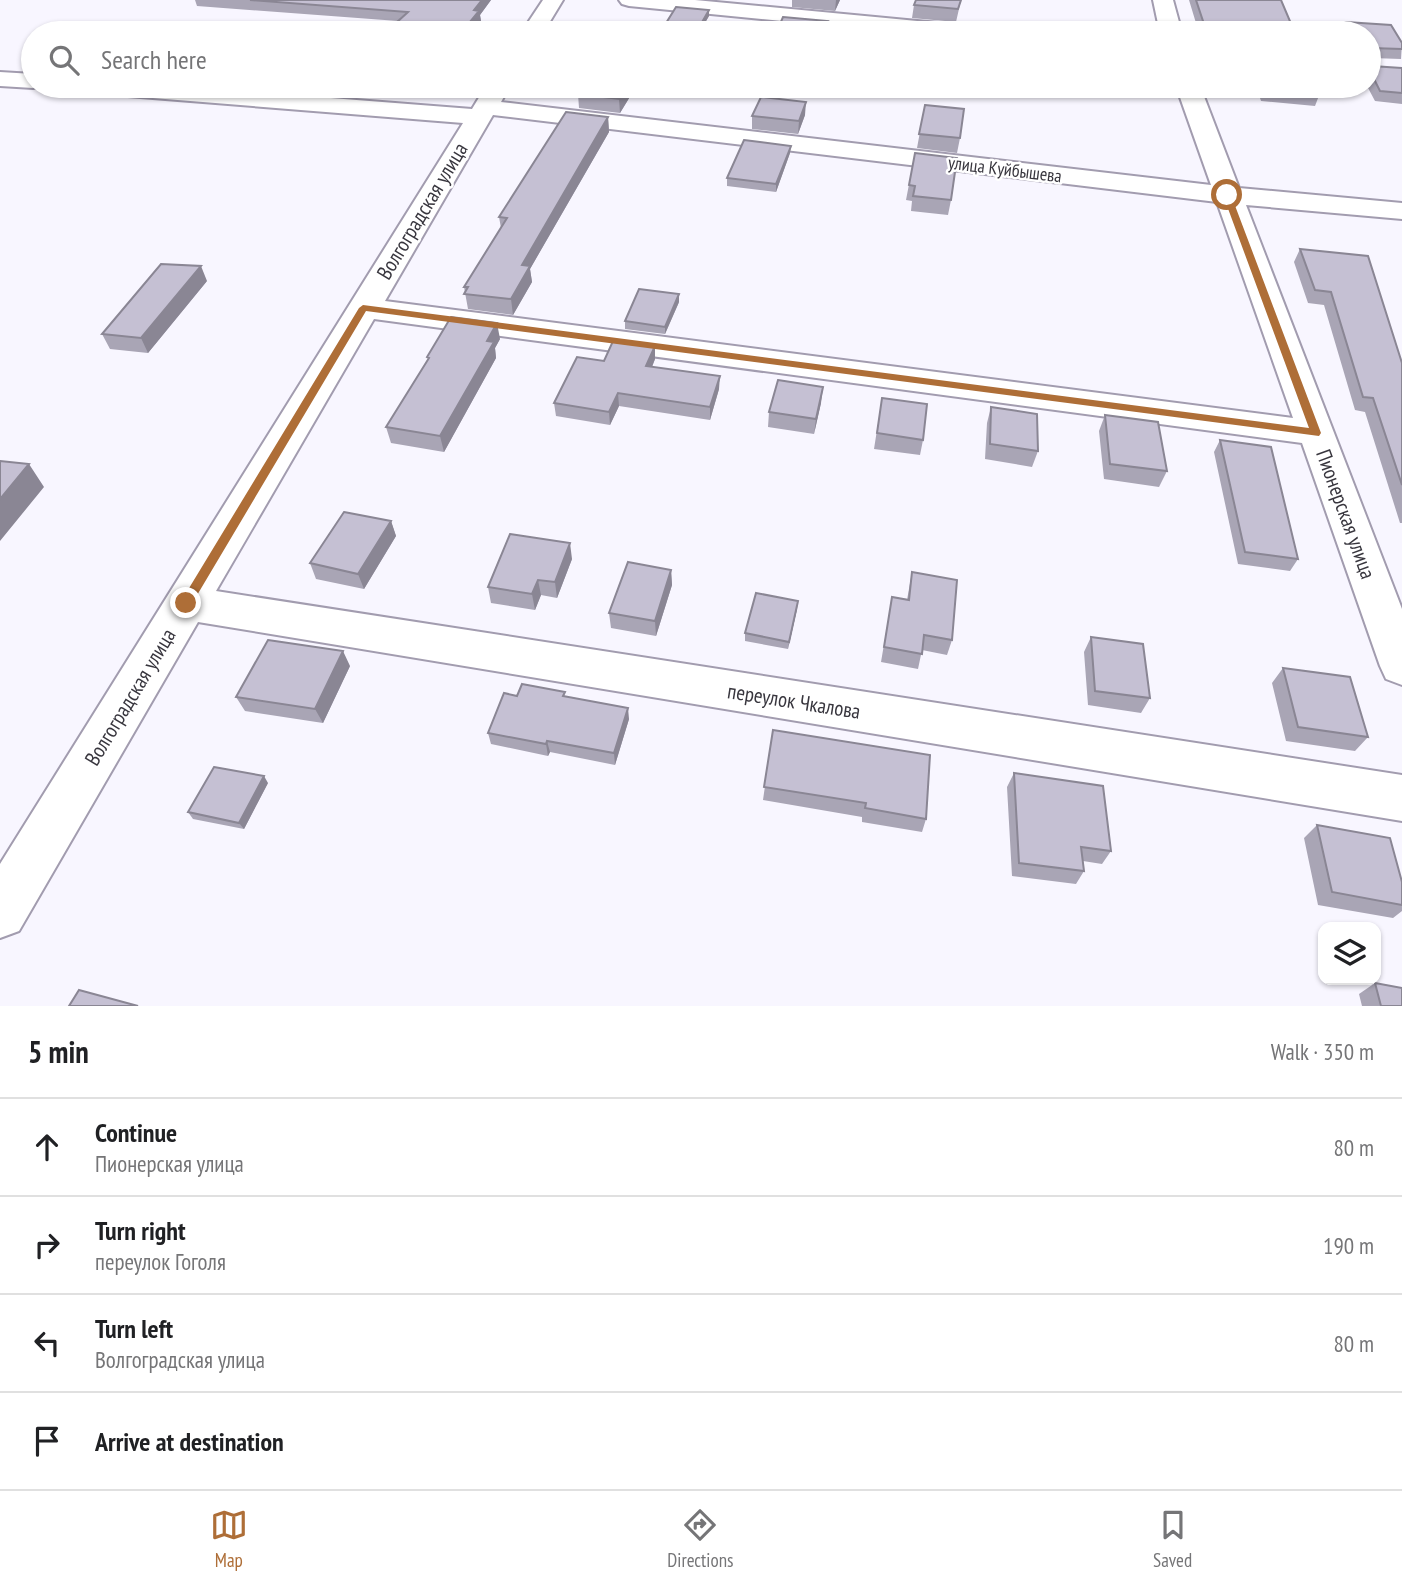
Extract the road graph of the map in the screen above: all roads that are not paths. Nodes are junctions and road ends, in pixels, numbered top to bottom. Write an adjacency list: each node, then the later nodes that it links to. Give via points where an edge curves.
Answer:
1 (554, 0): 4 (street)
2 (629, 0): 5 (street)
3 (1163, 0): 6 (street)
4 (540, 21)
5 (846, 21)
6 (1168, 21)
7 (0, 79): 8 (street)
8 (21, 80)
9 (370, 98): 11 (street, улица Куйбышева)
10 (1192, 98): 12 (street, Пионерская улица)
11 (487, 103): 12 (street, улица Куйбышева); 14 (street, Волгоградская улица)
12 (1227, 195): 13 (street, улица Куйбышева); 15 (street, Пионерская улица)
13 (1402, 211)
14 (363, 308): 15 (street); 16 (street, Волгоградская улица)
15 (1316, 433): 17 (street, Пионерская улица)
16 (186, 603): 18 (street, переулок Чкалова); 19 (street, Волгоградская улица)
17 (1402, 666)
18 (1402, 798)
19 (0, 912)

